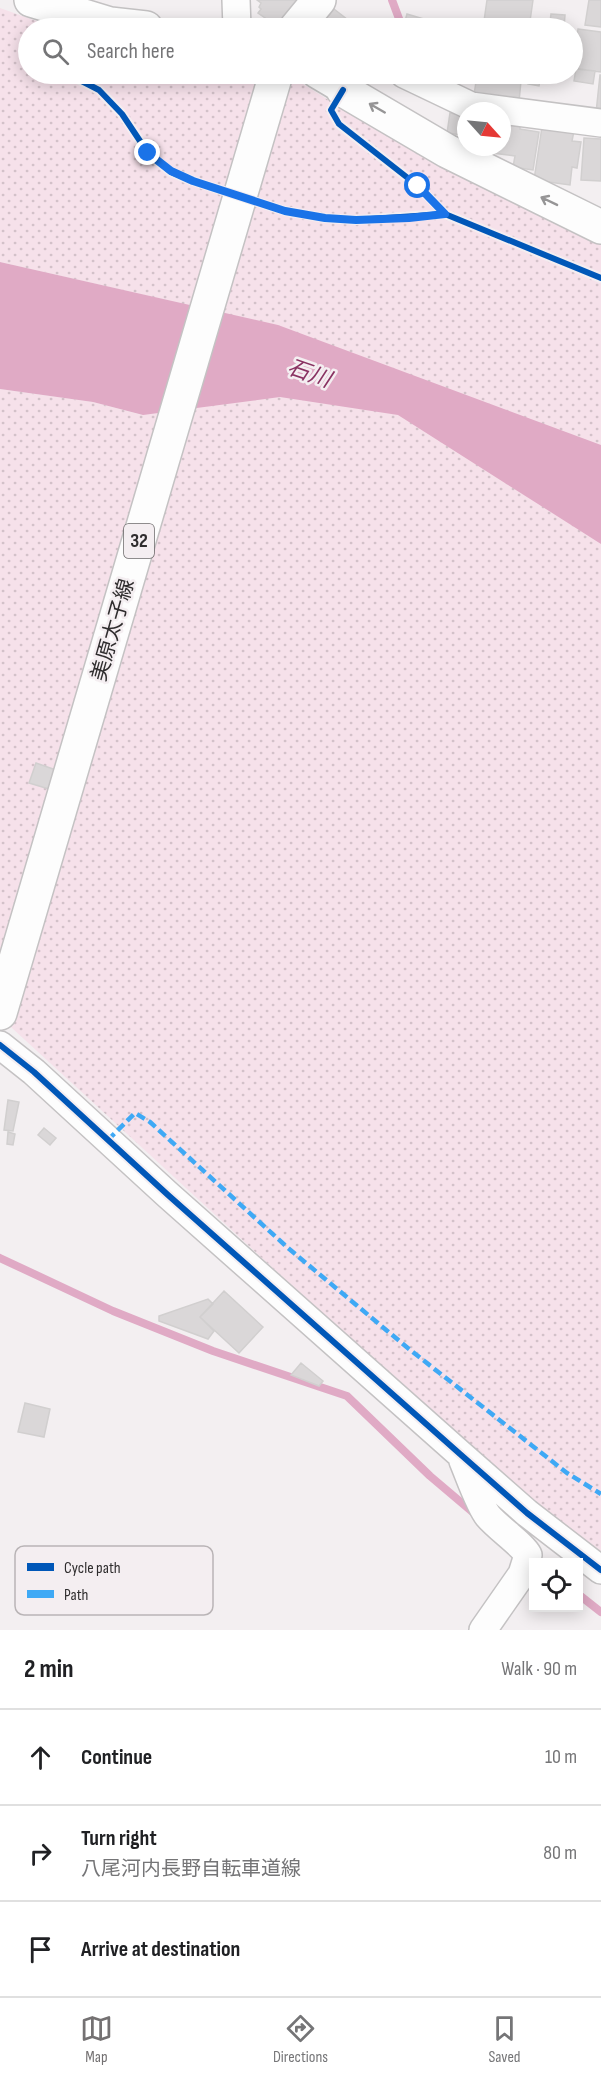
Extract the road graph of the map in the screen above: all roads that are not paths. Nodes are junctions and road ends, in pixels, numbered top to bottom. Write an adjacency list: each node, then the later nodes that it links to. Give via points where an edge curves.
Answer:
1 (31, 0): 3 (main road)
2 (319, 0): 4 (main road)
3 (90, 18)
4 (304, 18)
5 (273, 84): 10 (main road, 美原太子線 / 32)
6 (332, 84): 9 (main road, one-way to 6, via 447,151)
7 (425, 84): 8 (street, via 471,106)
8 (601, 123)
9 (601, 227)
10 (1, 1011)
11 (0, 1045): 12 (street)
12 (460, 1454): 13 (street); 14 (street, via 486,1514 528,1556 522,1574)
13 (601, 1570)
14 (483, 1630)

